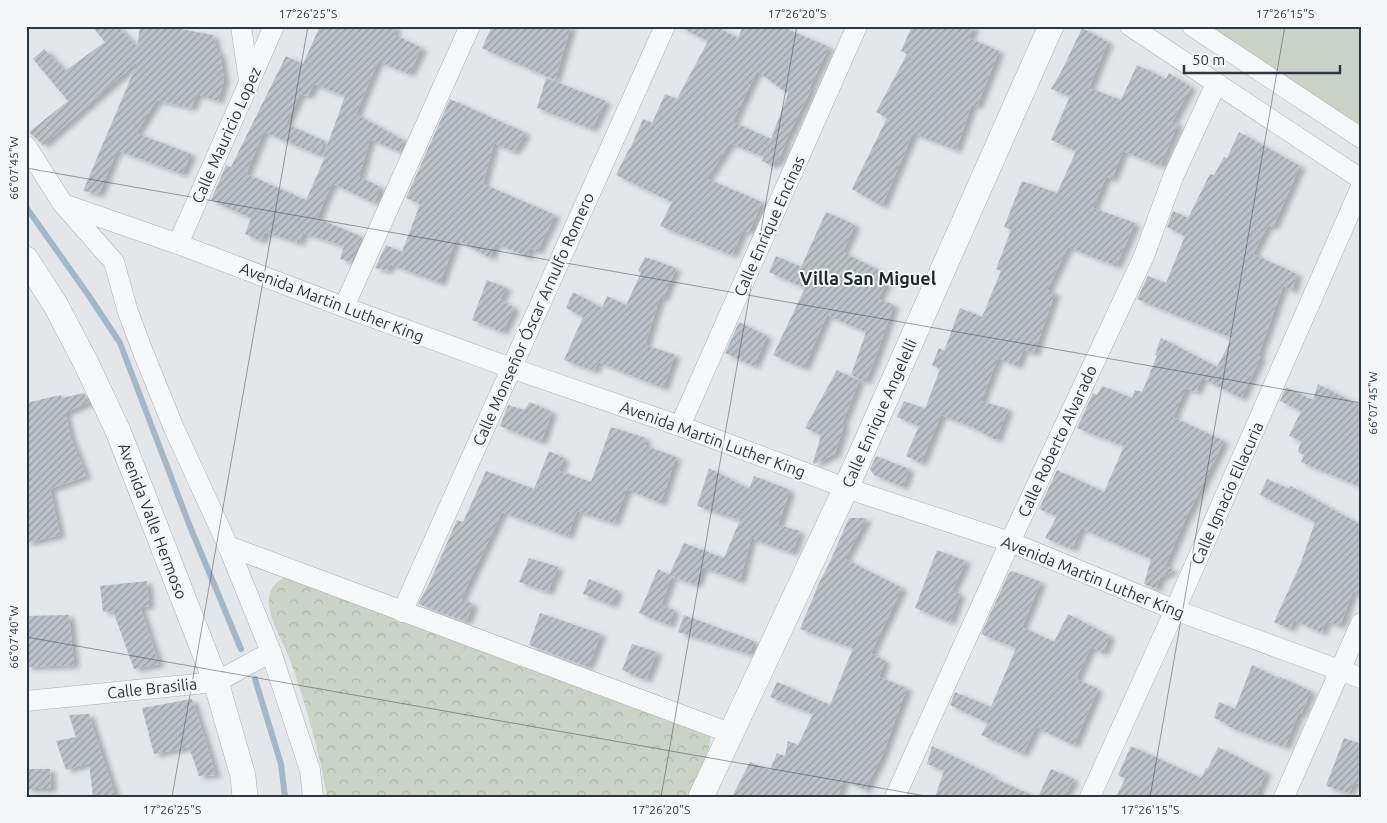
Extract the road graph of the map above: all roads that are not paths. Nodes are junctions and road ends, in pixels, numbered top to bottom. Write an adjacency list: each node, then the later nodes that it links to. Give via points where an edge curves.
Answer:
1 (241, 26): 9 (street)
2 (274, 26): 9 (street, Calle Mauricio Lopez)
3 (470, 26): 18 (street)
4 (665, 26): 19 (street, Calle Monseñor Óscar Arnulfo Romero)
5 (857, 26): 20 (street, Calle Enrique Encinas)
6 (1051, 26): 21 (street, Calle Enrique Angelelli)
7 (1130, 26): 10 (street)
8 (1192, 26): 11 (street)
9 (249, 81): 16 (street, Calle Mauricio Lopez)
10 (1216, 84): 13 (street); 22 (street, Calle Roberto Alvarado, via 1173,177 1144,256)
11 (1361, 138)
12 (26, 146): 15 (street)
13 (1361, 179)
14 (1361, 187): 24 (street, Calle Ignacio Ellacuria)
15 (63, 204): 16 (street, Avenida Martin Luther King); 23 (street, via 114,262 143,352)
16 (178, 244): 18 (street, Avenida Martin Luther King)
17 (26, 258): 30 (street, Avenida Valle Hermoso, via 55,304 118,431)
18 (344, 308): 19 (street, Avenida Martin Luther King)
19 (511, 368): 20 (street, Avenida Martin Luther King); 25 (street, Calle Monseñor Óscar Arnulfo Romero)
20 (680, 426): 21 (street, Avenida Martin Luther King)
21 (846, 488): 22 (street, Avenida Martin Luther King); 32 (street, Calle Enrique Angelelli)
22 (1010, 542): 24 (street, Avenida Martin Luther King); 36 (street, Calle Roberto Alvarado)
23 (228, 546): 25 (street); 27 (street)
24 (1175, 610): 28 (street, Avenida Martin Luther King); 37 (street, Calle Ignacio Ellacuria)
25 (402, 612): 32 (street)
26 (1361, 623): 28 (street)
27 (271, 652): 30 (street, Calle Brasilia); 34 (street, via 310,770)
28 (1340, 671): 29 (street, Avenida Martin Luther King); 38 (street)
29 (1361, 678)
30 (216, 682): 31 (street, Calle Brasilia); 33 (street, Avenida Valle Hermoso, via 243,776)
31 (26, 701)
32 (730, 733): 35 (street, Calle Enrique Angelelli)
33 (245, 797)
34 (314, 797)
35 (701, 797)
36 (895, 797)
37 (1090, 797)
38 (1284, 797)

